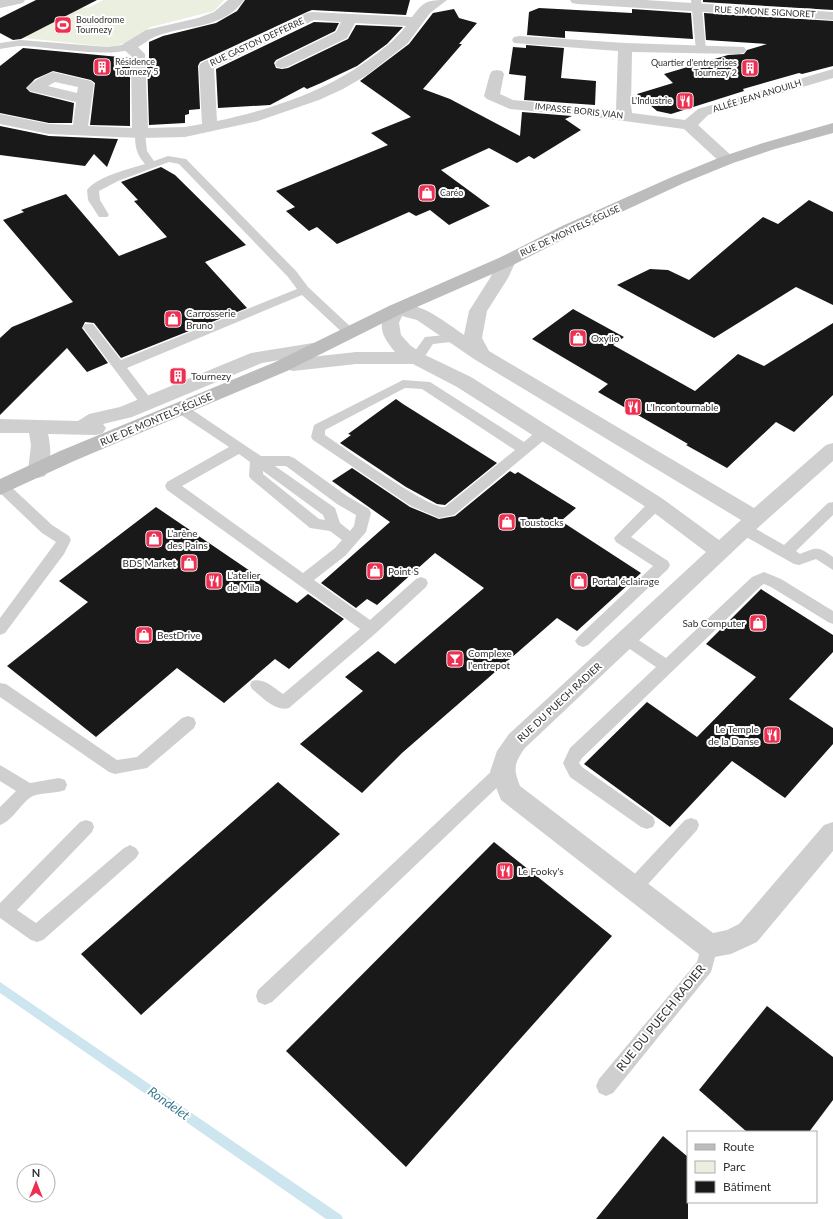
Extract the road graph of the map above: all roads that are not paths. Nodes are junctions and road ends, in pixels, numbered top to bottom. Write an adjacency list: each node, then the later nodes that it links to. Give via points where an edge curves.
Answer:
1 (18, 0): 5 (street)
2 (237, 0): 13 (street, via 219,15 151,33)
3 (440, 0): 9 (street, via 425,10)
4 (577, 0): 6 (street, RUE SIMONE SIGNORET)
5 (0, 4)
6 (696, 4): 7 (street, RUE SIMONE SIGNORET); 14 (lane)
7 (833, 16)
8 (350, 17): 9 (street, RUE GASTON DEFFERRE); 16 (street, via 342,35); 23 (street, RUE GASTON DEFFERRE, via 312,16 206,66)
9 (417, 22): 23 (street, via 403,40 381,59 338,86 285,108)
10 (519, 40): 12 (street)
11 (0, 46): 13 (lane, via 21,43 108,50)
12 (624, 46): 14 (street); 20 (street)
13 (128, 47): 26 (street, via 138,54)
14 (701, 50): 15 (street)
15 (739, 50)
16 (282, 64)
17 (833, 73): 22 (street, ALLÉE JEAN ANOUILH, via 703,112)
18 (497, 74): 20 (street, IMPASSE BORIS VIAN, via 492,96 510,104)
19 (84, 99): 25 (street)
20 (625, 116): 22 (street, IMPASSE BORIS VIAN)
21 (0, 119): 25 (street, via 49,129)
22 (689, 125): 27 (street)
23 (210, 127): 26 (street, via 185,132)
24 (833, 128): 27 (main road, RUE DE MONTELS-ÉGLISE)
25 (80, 131): 26 (street)
26 (140, 133): 28 (lane, via 140,150)
27 (728, 160): 30 (main road, RUE DE MONTELS-ÉGLISE, via 568,230)
28 (152, 165): 29 (lane, via 112,179 93,190 94,200); 31 (lane, via 168,159 182,161 292,274)
29 (103, 215)
30 (507, 261): 32 (main road, RUE DE MONTELS-ÉGLISE); 37 (street, via 478,311 473,338)
31 (304, 290): 34 (lane); 39 (lane)
32 (395, 310): 34 (main road, RUE DE MONTELS-ÉGLISE); 35 (street, via 410,311 423,316); 38 (street, via 390,323 392,336 404,350)
33 (89, 327): 39 (lane)
34 (349, 332): 36 (main road, RUE DE MONTELS-ÉGLISE)
35 (456, 338): 37 (street); 38 (lane, via 429,340)
36 (313, 349): 40 (main road, RUE DE MONTELS-ÉGLISE); 43 (street, RUE DE MONTELS-ÉGLISE, via 258,357)
37 (481, 355): 58 (street)
38 (416, 358): 40 (street, via 356,358); 41 (street)
39 (119, 366): 43 (lane)
40 (280, 367): 44 (main road, RUE DE MONTELS-ÉGLISE)
41 (455, 377): 42 (lane); 49 (street)
42 (435, 392): 51 (lane); 51 (lane, via 425,386 403,384 319,428 318,437 416,502 439,513 449,511)
43 (147, 403): 47 (street, RUE DE MONTELS-ÉGLISE, via 125,412 96,419)
44 (180, 408): 48 (main road, RUE DE MONTELS-ÉGLISE); 50 (lane)
45 (0, 426): 46 (street)
46 (37, 427): 47 (street); 54 (street, via 41,445)
47 (81, 428): 48 (street)
48 (135, 428): 54 (main road, RUE DE MONTELS-ÉGLISE)
49 (544, 433): 51 (lane); 56 (street)
50 (238, 448): 53 (lane); 63 (lane, via 172,486)
51 (524, 450)
52 (833, 450): 58 (street, RUE DU PUECH RADIER)
53 (257, 461): 59 (lane, via 256,476 316,524 333,526); 59 (lane, via 289,461 364,513 361,528)
54 (38, 470): 55 (main road, RUE DE MONTELS-ÉGLISE)
55 (1, 487): 66 (lane, via 47,529 64,540)
56 (656, 504): 60 (street); 69 (lane, via 621,538 663,565)
57 (833, 507): 61 (lane)
58 (749, 524): 60 (street, RUE DU PUECH RADIER); 61 (lane)
59 (351, 539): 63 (lane, via 340,552)
60 (721, 552): 68 (street, RUE DU PUECH RADIER)
61 (785, 553): 62 (lane, via 799,560 817,553)
62 (833, 564)
63 (304, 580): 67 (lane)
64 (421, 583): 67 (lane)
65 (833, 618): 70 (lane, via 764,578 757,581)
66 (0, 629)
67 (371, 629): 71 (lane, via 283,703)
68 (626, 639): 70 (lane); 75 (street, RUE DU PUECH RADIER, via 517,741 509,751)
69 (583, 641)
70 (667, 667): 79 (lane, via 576,753 571,763 576,772)
71 (258, 686)
72 (0, 689): 73 (lane, via 115,766 141,763)
73 (188, 723)
74 (0, 772): 77 (lane)
75 (502, 772): 84 (street, via 510,793); 86 (lane)
76 (59, 785): 77 (lane)
77 (28, 790): 78 (lane)
78 (0, 818)
79 (647, 822)
80 (691, 825): 84 (lane)
81 (86, 827): 83 (lane, via 4,911 37,934)
82 (833, 833): 85 (street, via 748,933 731,942)
83 (130, 854)
84 (634, 887): 85 (street)
85 (709, 946): 87 (lane, RUE DU PUECH RADIER, via 705,966)
86 (265, 996)
87 (606, 1086)

